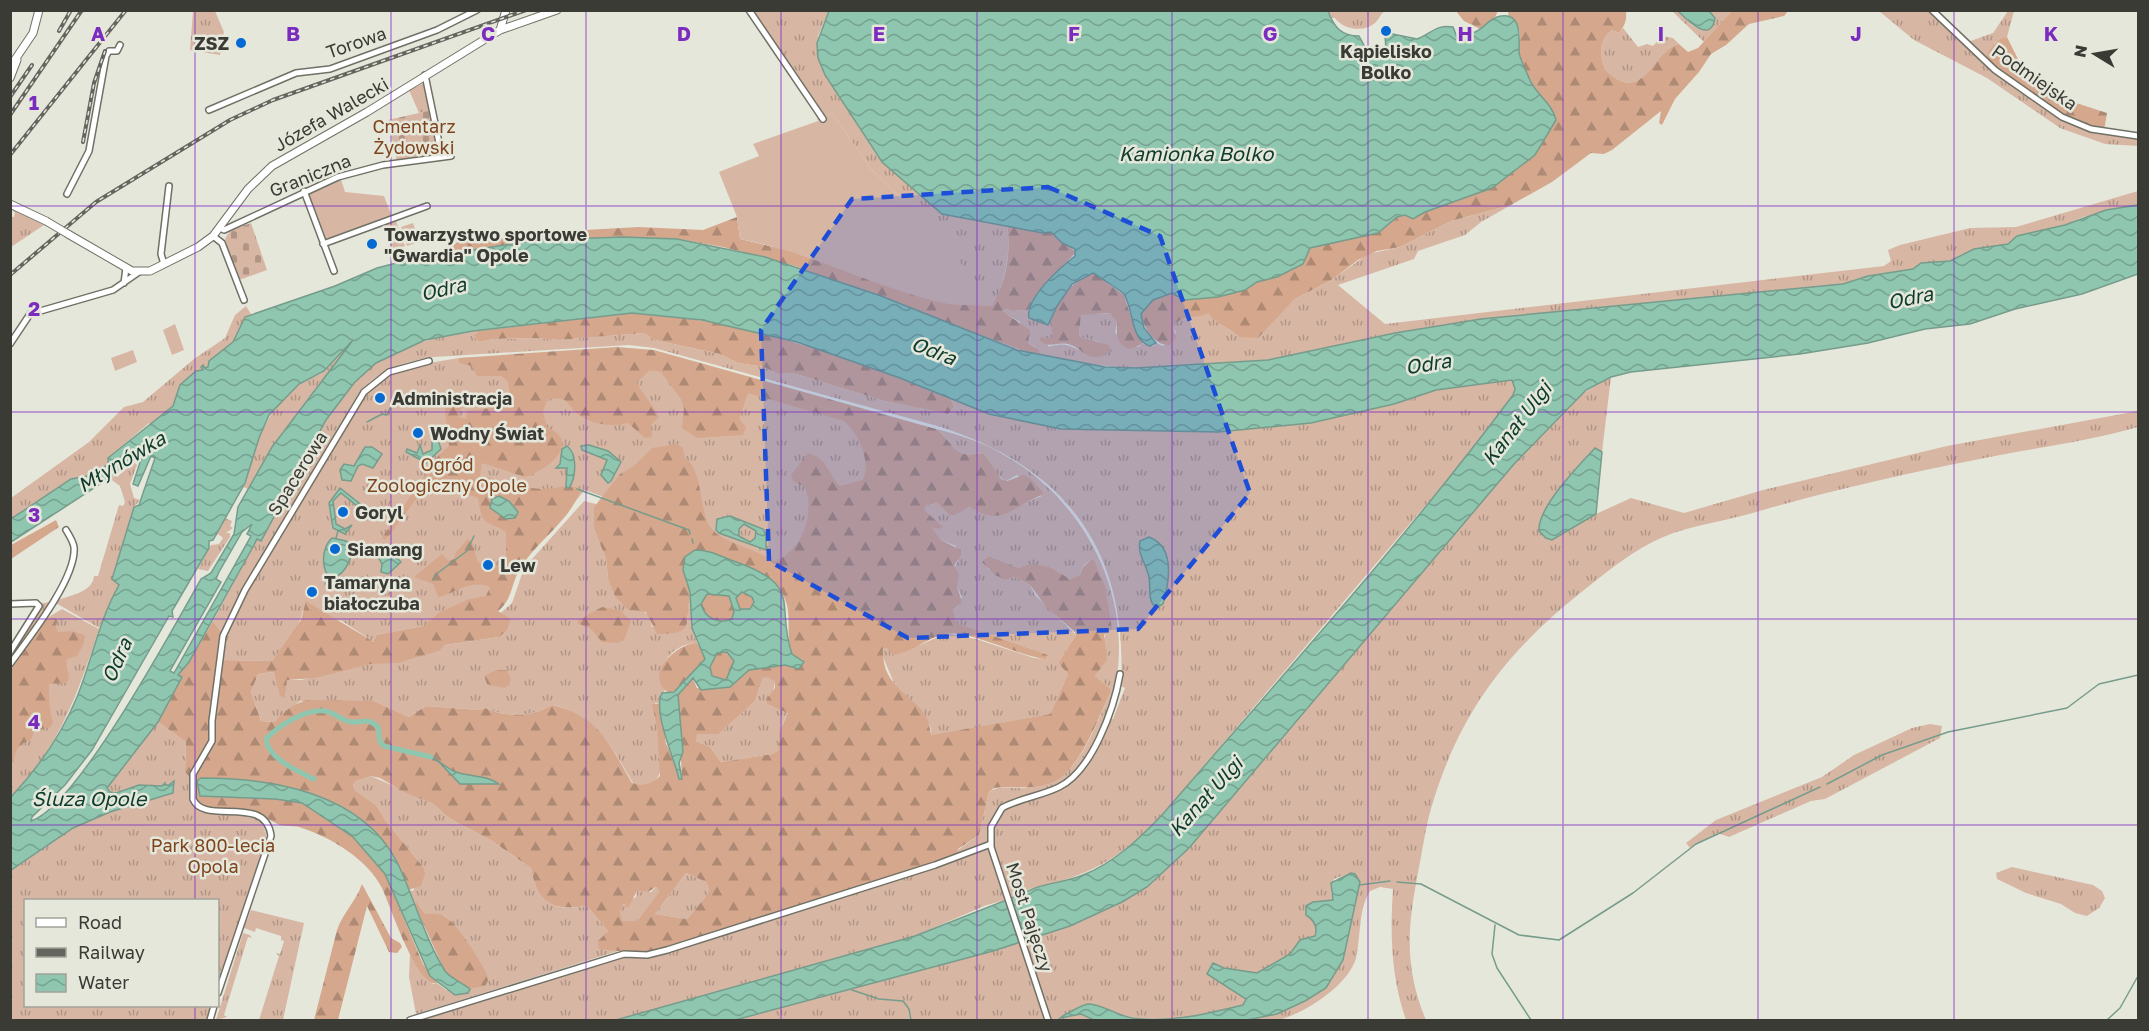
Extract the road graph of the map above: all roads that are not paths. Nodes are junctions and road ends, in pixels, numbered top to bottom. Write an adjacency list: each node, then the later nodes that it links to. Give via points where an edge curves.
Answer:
1 (39, 10): 9 (main road, via 33,33)
2 (477, 10): 12 (street, Torowa, via 437,30 330,69 296,73)
3 (506, 10): 7 (main road)
4 (557, 10): 7 (main road, Józefa Walecki)
5 (750, 10): 13 (street)
6 (1932, 10): 14 (street, Podmiejska, via 1995,70 2062,117 2091,129)
7 (500, 30): 10 (main road, Józefa Walecki)
8 (120, 45): 19 (street, via 106,56 89,151)
9 (13, 62): 11 (main road)
10 (425, 75): 16 (street); 22 (main road, Józefa Walecki, via 272,166)
11 (10, 78)
12 (209, 110)
13 (823, 119)
14 (2139, 136)
15 (451, 156): 16 (street, Graniczna)
16 (442, 157): 18 (street, Graniczna, via 364,169)
17 (169, 186): 27 (street, via 161,254)
18 (304, 191): 23 (street, Graniczna); 26 (street)
19 (67, 195)
20 (10, 204): 28 (main road, bridge)
21 (427, 206): 26 (street)
22 (228, 215): 23 (street); 24 (main road, Józefa Walecki)
23 (236, 224): 24 (street, Graniczna)
24 (220, 228): 25 (main road, Józefa Walecki)
25 (213, 236): 27 (main road, Józefa Walecki); 32 (street, via 222,243)
26 (323, 244): 29 (street)
27 (164, 264): 30 (main road, Józefa Walecki)
28 (126, 268): 30 (main road); 31 (street)
29 (334, 271)
30 (139, 272): 31 (street)
31 (124, 283): 33 (street, via 113,290 30,314)
32 (244, 300)
33 (10, 344)
34 (429, 361): 41 (street, Spacerowa, via 389,372 364,392 285,519 223,636 212,741 193,774 193,799 203,809 251,814 265,821 271,836)
35 (66, 530): 38 (street, via 74,550 64,581 53,604)
36 (10, 604): 37 (street, via 36,603 39,609)
37 (10, 652)
38 (10, 664)
39 (1120, 674): 40 (street, via 1097,742 1083,767 1057,788 1002,808 992,823)
40 (991, 845): 42 (street, via 667,950 647,955 624,954); 43 (street, Most Pajęczy)
41 (219, 990)
42 (410, 1020)
43 (1048, 1020)

